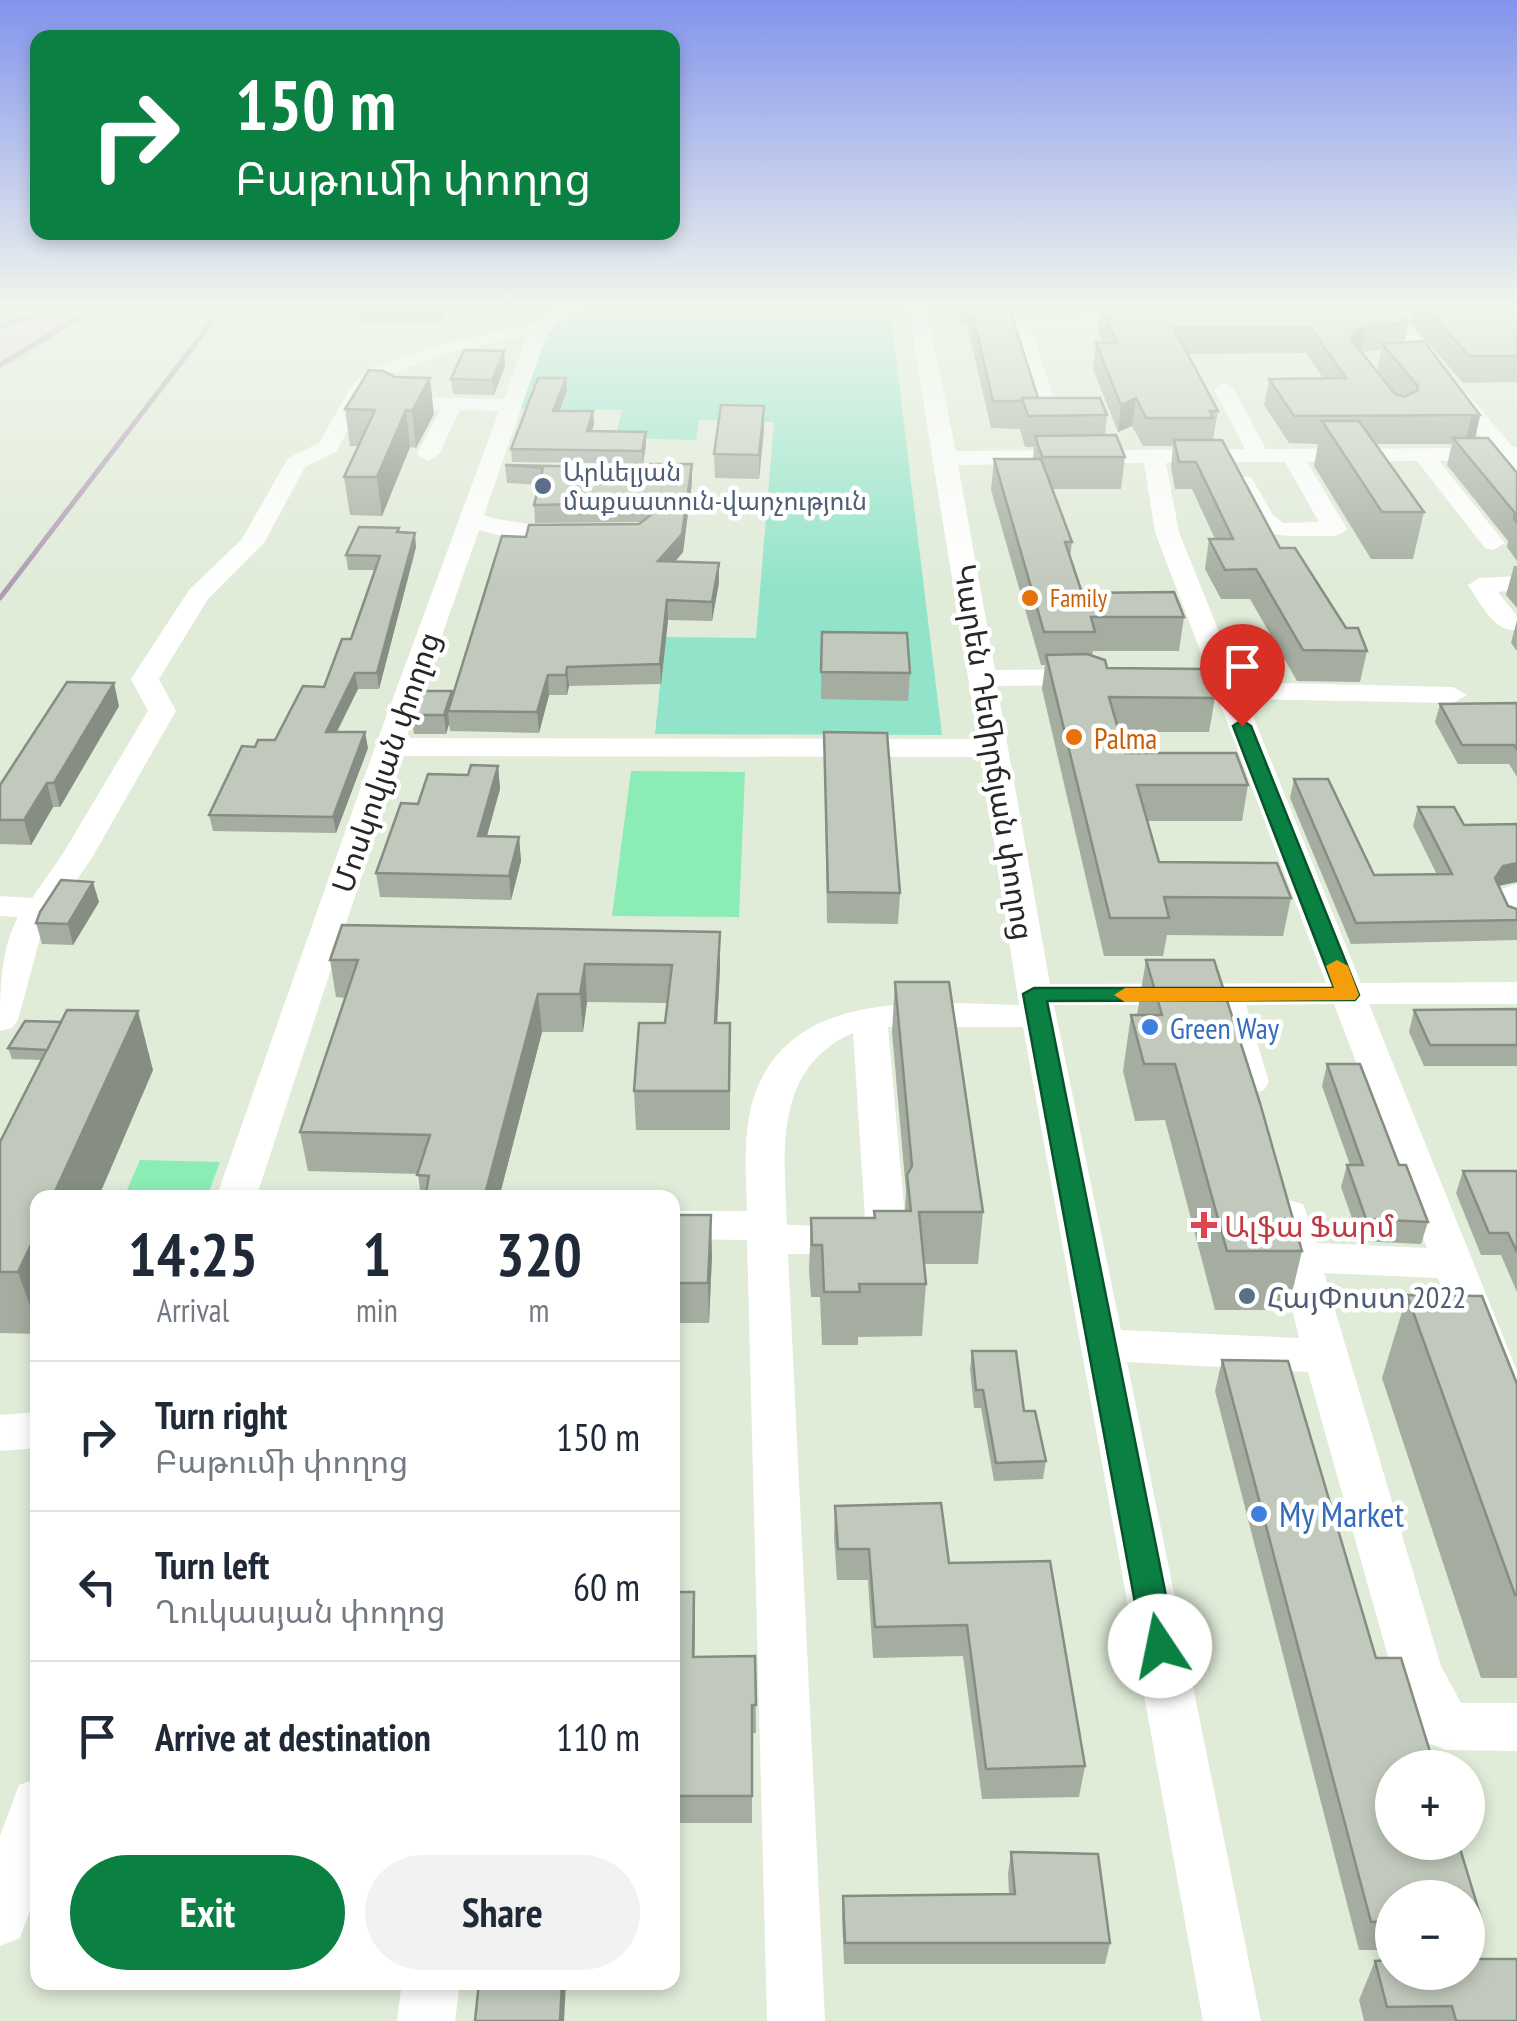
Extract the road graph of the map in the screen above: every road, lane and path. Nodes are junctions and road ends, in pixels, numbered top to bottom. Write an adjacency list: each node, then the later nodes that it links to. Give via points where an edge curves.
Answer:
1 (353, 401): 33 (street, via 328,447 296,463 252,542 198,596 145,679 162,711 77,856)
2 (513, 401): 9 (street, Մոսկովյան փողոց)
3 (935, 401): 17 (street, Կարեն Դեմիրճյան փողոց)
4 (1044, 401): 10 (street)
5 (1230, 401): 16 (street)
6 (1463, 401): 18 (street)
7 (399, 403): 8 (street)
8 (453, 404): 9 (street); 11 (street)
9 (512, 405): 19 (street, Մոսկովյան փողոց, via 501,472)
10 (1049, 420)
11 (428, 454)
12 (1292, 455): 13 (street); 15 (street, via 1335,530 1269,526); 16 (street)
13 (1423, 455): 18 (street); 21 (street)
14 (1154, 456): 15 (street); 17 (street); 26 (street, via 1167,532)
15 (1227, 456): 16 (street)
16 (1258, 456)
17 (946, 458): 24 (street, Կարեն Դեմիրճյան փողոց)
18 (1514, 458)
19 (471, 518): 20 (street, via 528,536); 29 (street, Մոսկովյան փողոց)
20 (602, 534)
21 (1493, 543)
22 (1517, 583): 23 (street, via 1480,585)
23 (1510, 624)
24 (983, 678): 27 (street, via 1088,676); 30 (street, Կարեն Դեմիրճյան փողոց)
25 (1192, 690): 26 (street)
26 (1228, 690): 28 (street); 37 (street)
27 (1122, 691)
28 (1454, 695)
29 (389, 747): 30 (street); 43 (street, Մոսկովյան փողոց)
30 (994, 748): 38 (street, Կարեն Դեմիրճյան փողոց)
31 (1517, 894): 34 (street, via 1509,897)
32 (0, 906): 33 (street)
33 (38, 908): 39 (street)
34 (1517, 918)
35 (1517, 993): 37 (street)
36 (1226, 995): 37 (street); 38 (street); 41 (street)
37 (1348, 995): 47 (street)
38 (1036, 1005): 40 (street); 48 (street, Կարեն Դեմիրճյան փողոց)
39 (0, 1020)
40 (870, 1020): 45 (street, via 846,1023 782,1072 764,1145); 45 (street, via 885,1218 877,1232 857,1240)
41 (1264, 1126)
42 (1280, 1182): 46 (street)
43 (239, 1190)
44 (680, 1226): 45 (street)
45 (767, 1232): 58 (street)
46 (1300, 1257): 47 (street); 49 (street)
47 (1453, 1264): 50 (street)
48 (1102, 1345): 49 (street); 59 (street, Կարեն Դեմիրճյան փողոց)
49 (1324, 1356): 53 (street, via 1417,1671 1446,1726)
50 (1517, 1427)
51 (30, 1431): 52 (street)
52 (0, 1433)
53 (1517, 1727)
54 (30, 1827): 55 (street)
55 (0, 1918)
56 (430, 1990): 57 (street)
57 (426, 2021)
58 (796, 2021)
59 (1232, 2021)

